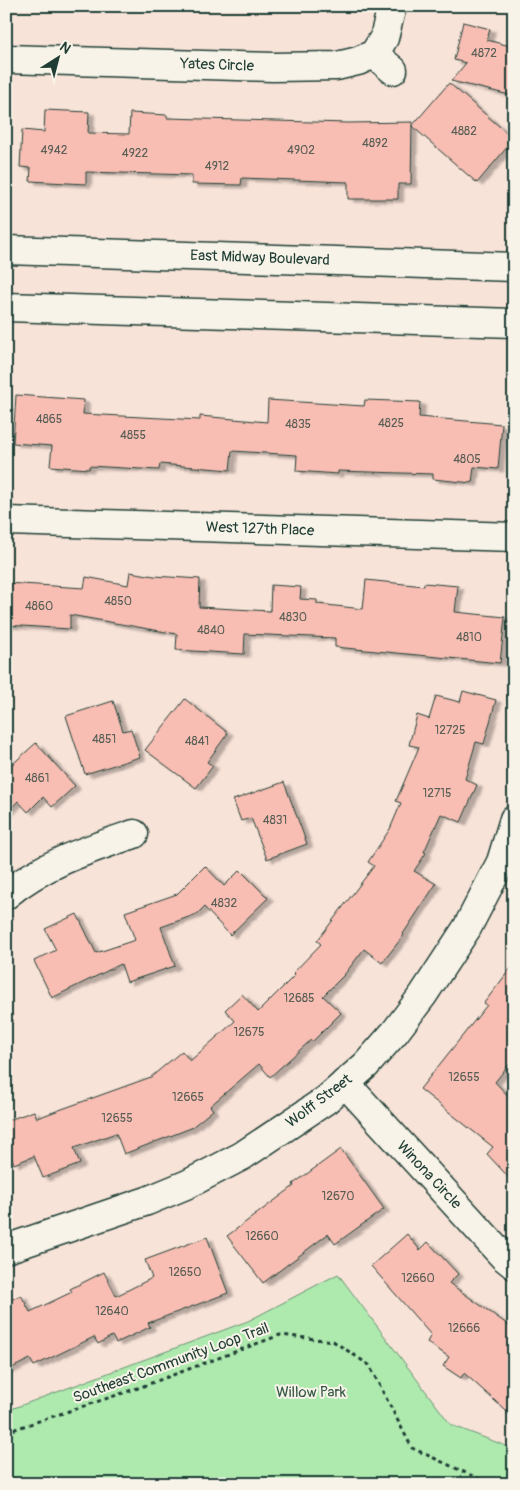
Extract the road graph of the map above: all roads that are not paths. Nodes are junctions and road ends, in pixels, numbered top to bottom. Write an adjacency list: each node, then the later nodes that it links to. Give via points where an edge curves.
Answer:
1 (392, 6): 2 (street, Yates Circle, via 384,38 384,62 282,67)
2 (6, 59)
3 (6, 250): 4 (street, East Midway Boulevard)
4 (514, 267)
5 (6, 307): 6 (street)
6 (514, 322)
7 (6, 521): 8 (street, West 127th Place)
8 (514, 537)
9 (514, 819): 12 (street, Wolff Street, via 501,862 467,928 395,1032)
10 (134, 834): 11 (street, via 82,851)
11 (6, 895)
12 (345, 1084): 13 (street, Wolff Street, via 242,1156 188,1184); 14 (street, Winona Circle)
13 (6, 1249)
14 (514, 1265)

